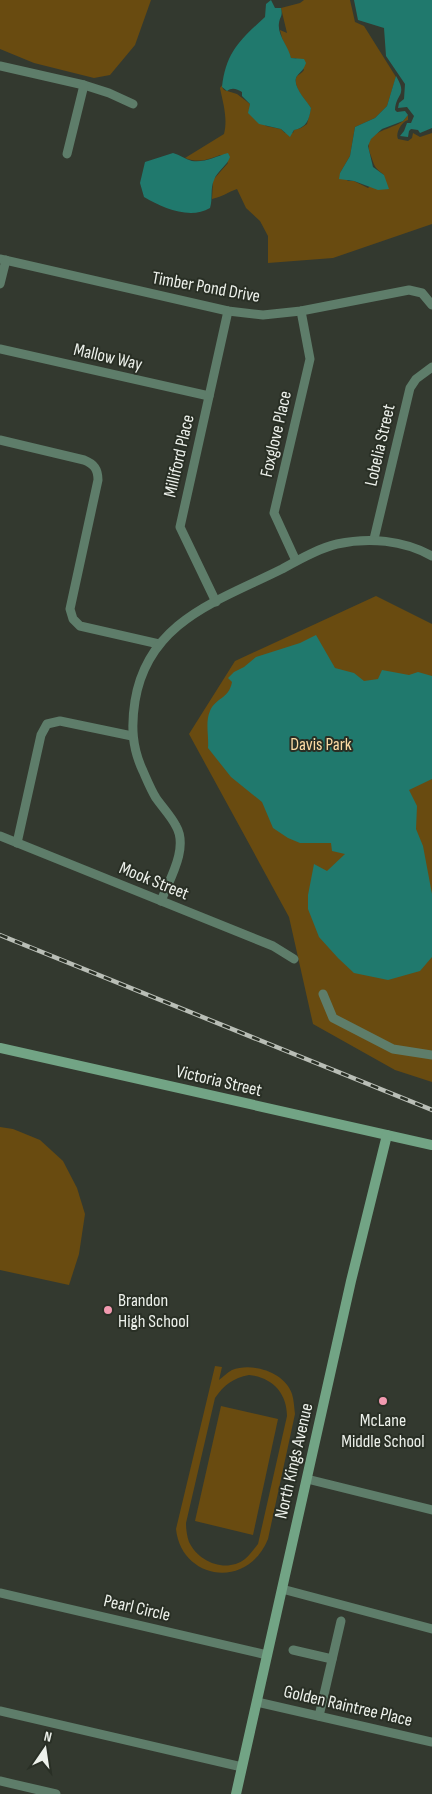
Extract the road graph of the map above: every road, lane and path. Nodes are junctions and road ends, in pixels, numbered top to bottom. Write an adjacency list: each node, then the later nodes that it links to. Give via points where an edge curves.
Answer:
1 (0, 66): 2 (street)
2 (84, 86): 3 (street); 4 (street)
3 (133, 104)
4 (67, 154)
5 (3, 259): 6 (street); 8 (street, Timber Pond Drive)
6 (0, 284)
7 (432, 305): 9 (street, Timber Pond Drive, via 422,293 409,290)
8 (228, 311): 9 (street, Timber Pond Drive, via 263,315); 12 (street, Milliford Place)
9 (301, 311): 16 (street, Foxglove Place, via 310,359 274,513)
10 (0, 349): 12 (street, Mallow Way)
11 (432, 367): 14 (street, Lobelia Street, via 410,388)
12 (209, 396): 17 (street, Milliford Place, via 180,527)
13 (0, 440): 18 (street, via 84,460 95,467 98,480 70,614 80,626)
14 (374, 540): 15 (street, via 417,548); 16 (street, via 336,544)
15 (432, 556)
16 (296, 561): 17 (street)
17 (216, 602): 18 (street, via 178,625)
18 (159, 644): 19 (street, via 137,691)
19 (132, 736): 21 (street, via 60,721 47,724 41,735); 22 (street, via 147,782 178,827 180,838 179,854)
20 (0, 836): 21 (street, Mook Street)
21 (17, 843): 22 (street, Mook Street)
22 (161, 901): 23 (street, Mook Street, via 273,946)
23 (294, 959)
24 (324, 994): 26 (street, via 333,1018 393,1049)
25 (0, 1048): 27 (street, Victoria Street)
26 (432, 1055)
27 (387, 1135): 28 (street, Victoria Street); 29 (street, North Kings Avenue)
28 (432, 1145)
29 (307, 1479): 30 (street); 31 (street, North Kings Avenue)
30 (432, 1510)
31 (282, 1589): 34 (street); 36 (street, North Kings Avenue)
32 (0, 1594): 36 (street, Pearl Circle)
33 (341, 1621): 37 (street)
34 (432, 1628)
35 (293, 1650): 37 (street)
36 (267, 1655): 38 (street, North Kings Avenue)
37 (332, 1659): 40 (street)
38 (257, 1702): 40 (street, Golden Raintree Place); 42 (street, North Kings Avenue)
39 (0, 1711): 42 (street)
40 (319, 1716): 41 (street, Golden Raintree Place)
41 (432, 1742)
42 (242, 1767): 45 (street, North Kings Avenue)
43 (0, 1781): 44 (street)
44 (56, 1794)
45 (236, 1794)

